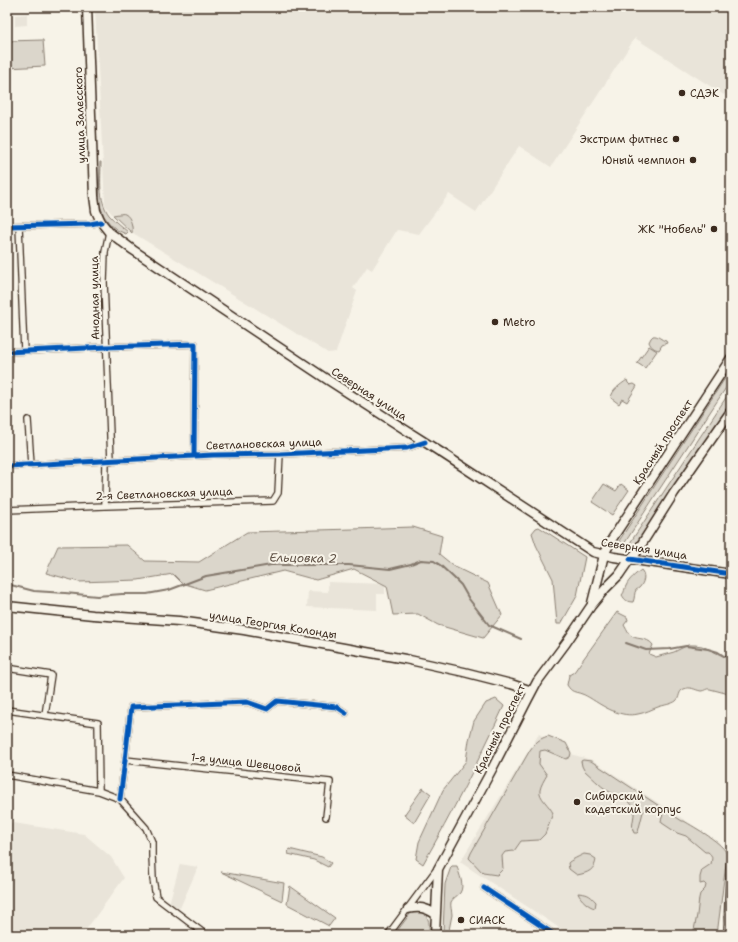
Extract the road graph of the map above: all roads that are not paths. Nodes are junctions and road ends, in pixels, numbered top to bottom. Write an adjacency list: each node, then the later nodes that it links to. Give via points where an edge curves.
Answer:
1 (87, 7): 2 (main road, улица Залесского, via 94,196)
2 (101, 222): 4 (street); 5 (main road, Северная улица)
3 (7, 226): 4 (street)
4 (19, 226): 7 (street)
5 (108, 232): 6 (street, Анодная улица, via 104,252); 12 (main road, Северная улица, via 276,346)
6 (106, 346): 7 (street); 14 (street, via 195,344); 15 (street, Анодная улица)
7 (24, 351): 8 (street)
8 (7, 352)
9 (731, 358): 20 (main road, Красный проспект)
10 (731, 411): 21 (main road, Красный проспект)
11 (28, 420): 16 (street)
12 (425, 442): 13 (street, Светлановская улица, via 407,448); 20 (main road, Северная улица, via 593,552)
13 (280, 454): 14 (street, Светлановская улица); 18 (street, 2-я Светлановская улица, via 278,493 273,501)
14 (194, 456): 15 (street, Светлановская улица)
15 (108, 461): 16 (street, Светлановская улица); 18 (street, Анодная улица)
16 (32, 465): 17 (street, Светлановская улица)
17 (7, 466)
18 (105, 506): 19 (street, 2-я Светлановская улица)
19 (7, 510)
20 (604, 555): 21 (main road, Северная улица); 24 (main road, Красный проспект)
21 (630, 559): 22 (main road, Северная улица); 24 (main road, Красный проспект)
22 (731, 574)
23 (7, 606): 26 (main road, улица Георгия Колонды, via 179,621 244,630 405,659)
24 (591, 606): 26 (main road, Красный проспект)
25 (7, 668): 29 (street, via 51,675)
26 (532, 691): 36 (main road, Красный проспект)
27 (7, 710): 29 (street)
28 (346, 713): 30 (street, via 337,707 276,701 267,709 247,702 131,707)
29 (44, 715): 32 (street, via 98,723)
30 (126, 760): 33 (street); 34 (street, 1-я улица Шевцовой, via 330,782)
31 (7, 775): 32 (street)
32 (99, 791): 33 (street)
33 (120, 799): 41 (street, via 146,828 152,842 156,897)
34 (326, 817)
35 (731, 853): 38 (street)
36 (438, 869): 39 (street); 40 (main road)
37 (484, 888): 44 (street)
38 (729, 902): 45 (street)
39 (408, 909): 40 (main road, via 421,907); 42 (street)
40 (435, 914): 43 (main road)
41 (206, 935)
42 (388, 935)
43 (434, 935)
44 (555, 935)
45 (727, 935)

